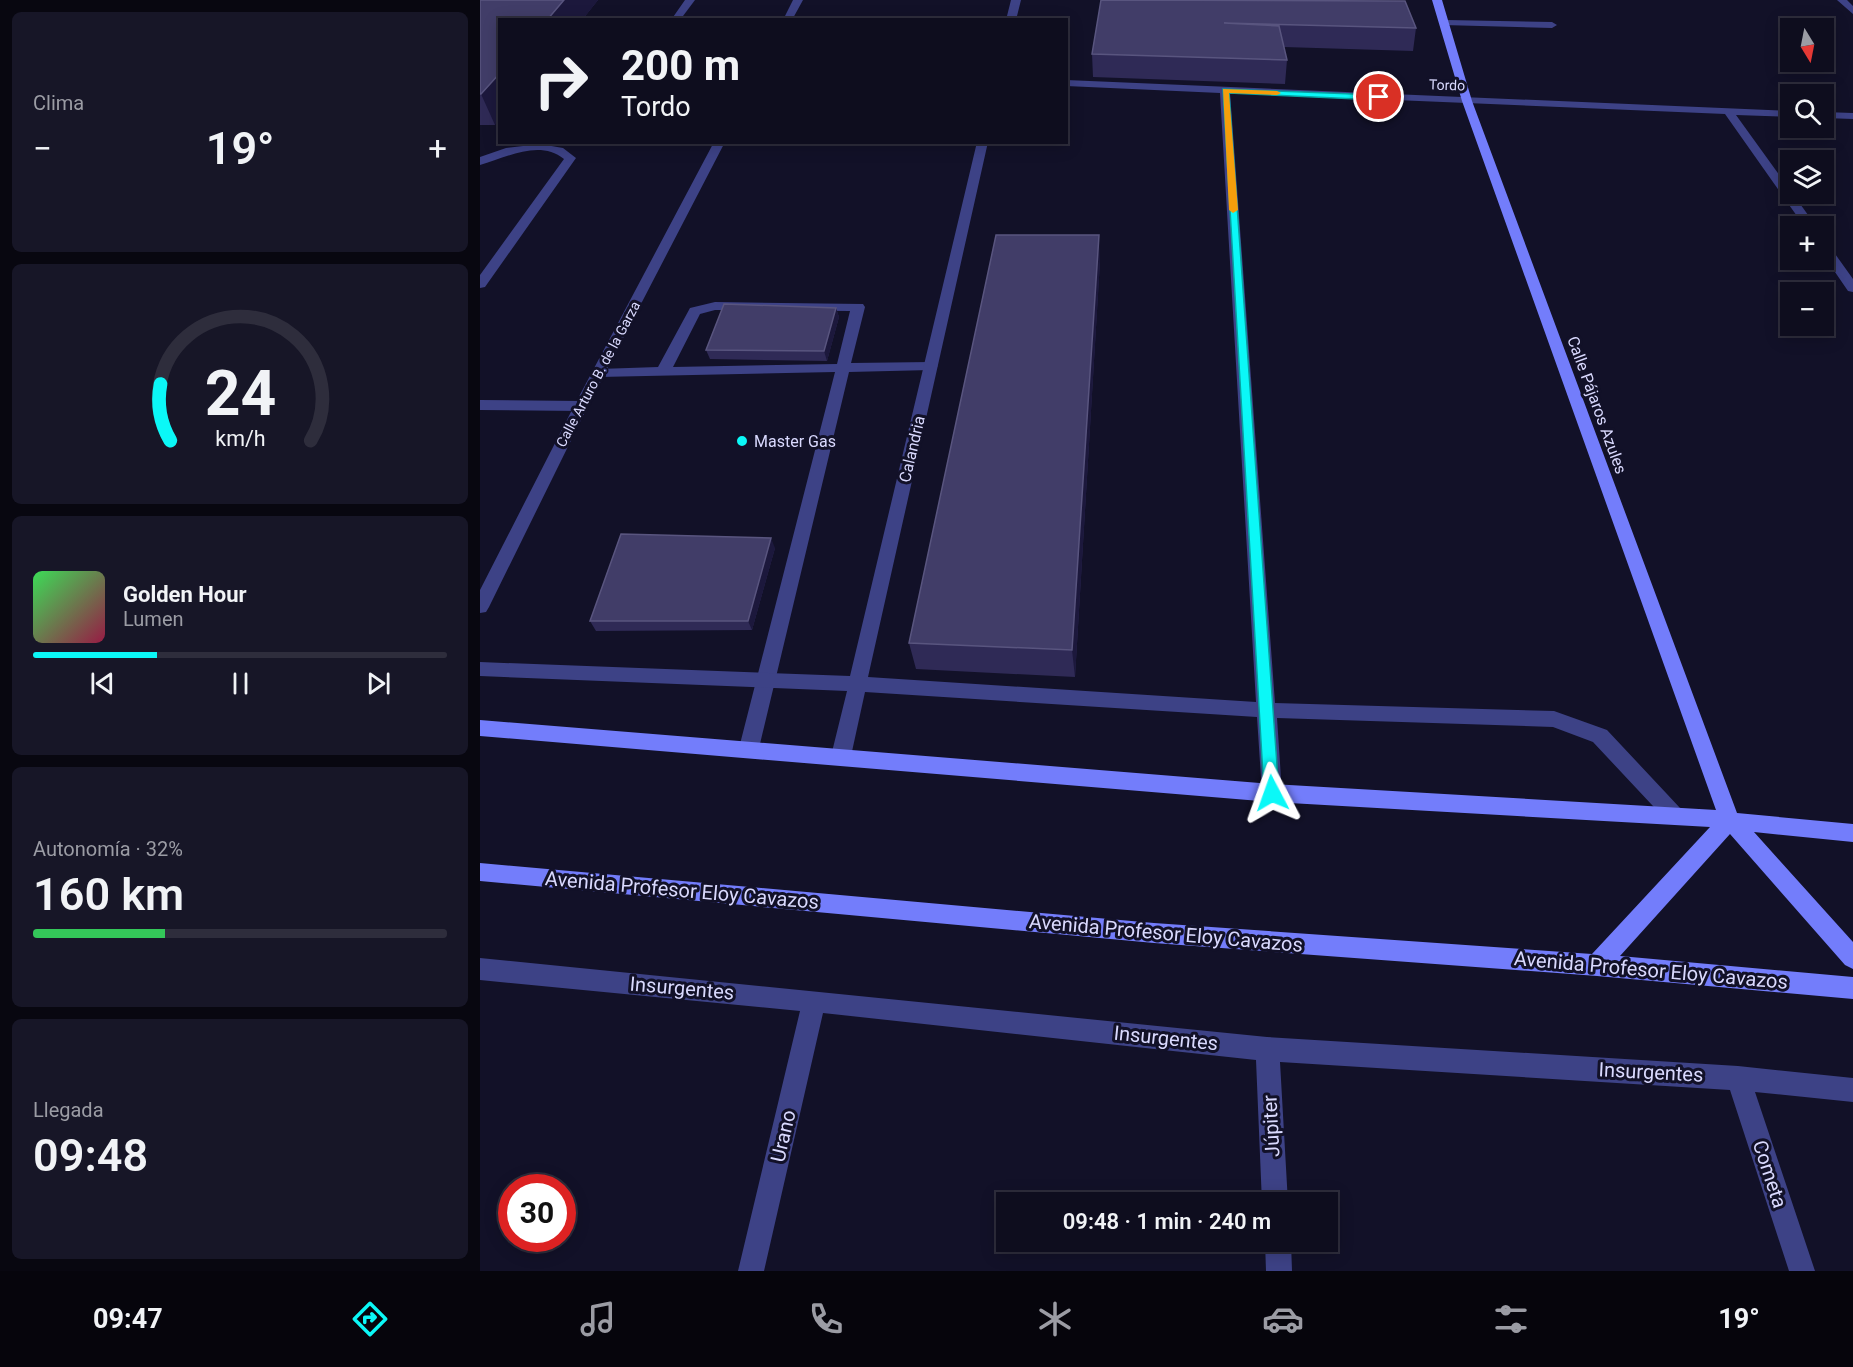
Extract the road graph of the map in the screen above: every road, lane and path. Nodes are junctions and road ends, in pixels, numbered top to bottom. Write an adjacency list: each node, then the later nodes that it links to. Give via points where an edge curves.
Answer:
1 (690, 0): 7 (street)
2 (798, 0): 8 (street)
3 (1016, 0): 9 (street)
4 (1437, 0): 10 (main road, Calle Pájaros Azules)
5 (1842, 0): 6 (street)
6 (1853, 11)
7 (676, 18)
8 (788, 18)
9 (1012, 18)
10 (1446, 23): 11 (street); 14 (main road, Calle Pájaros Azules)
11 (1552, 25)
12 (1068, 84): 13 (street, Tordo)
13 (1225, 91): 14 (street, Tordo); 36 (street)
14 (1467, 101): 15 (street, Tordo); 42 (main road, Calle Pájaros Azules)
15 (1729, 112): 16 (street, Tordo); 22 (street)
16 (1780, 114)
17 (1834, 115): 18 (street)
18 (1853, 116)
19 (719, 144): 29 (street, Calle Arturo B. de la Garza)
20 (983, 144): 26 (street, Calandria)
21 (480, 162): 24 (street, via 494,153 532,150 558,150 570,158)
22 (1803, 216)
23 (1834, 261): 25 (street)
24 (480, 284)
25 (1853, 288)
26 (932, 366): 27 (street); 35 (street, Calandria)
27 (844, 368): 28 (street); 28 (street, via 858,307 715,306 695,311); 34 (street)
28 (663, 372): 29 (street)
29 (599, 373): 31 (street, Calle Arturo B. de la Garza)
30 (480, 405): 31 (street)
31 (581, 406): 32 (street, Calle Arturo B. de la Garza)
32 (480, 608)
33 (480, 669): 34 (street)
34 (766, 681): 35 (street); 38 (street)
35 (858, 684): 36 (street); 39 (street, Calandria)
36 (1266, 710): 40 (street); 41 (street, via 1554,719 1600,736)
37 (480, 728): 38 (main road)
38 (749, 748): 39 (main road)
39 (841, 756): 40 (main road)
40 (1272, 793): 41 (main road)
41 (1674, 815): 42 (main road)
42 (1730, 820): 43 (main road); 45 (main road); 46 (main road)
43 (1853, 833)
44 (480, 872): 46 (main road, Avenida Profesor Eloy Cavazos, via 1154,933)
45 (1853, 958)
46 (1596, 965): 48 (main road, Avenida Profesor Eloy Cavazos)
47 (480, 969): 49 (street, Insurgentes)
48 (1853, 988)
49 (814, 1001): 50 (street, Insurgentes); 55 (street, Urano)
50 (1267, 1049): 51 (street, Insurgentes); 53 (street, Júpiter)
51 (1738, 1078): 52 (street, Insurgentes); 57 (street, Cometa)
52 (1853, 1090)
53 (1274, 1192)
54 (1278, 1252): 56 (street)
55 (752, 1271)
56 (1279, 1271)
57 (1802, 1271)

